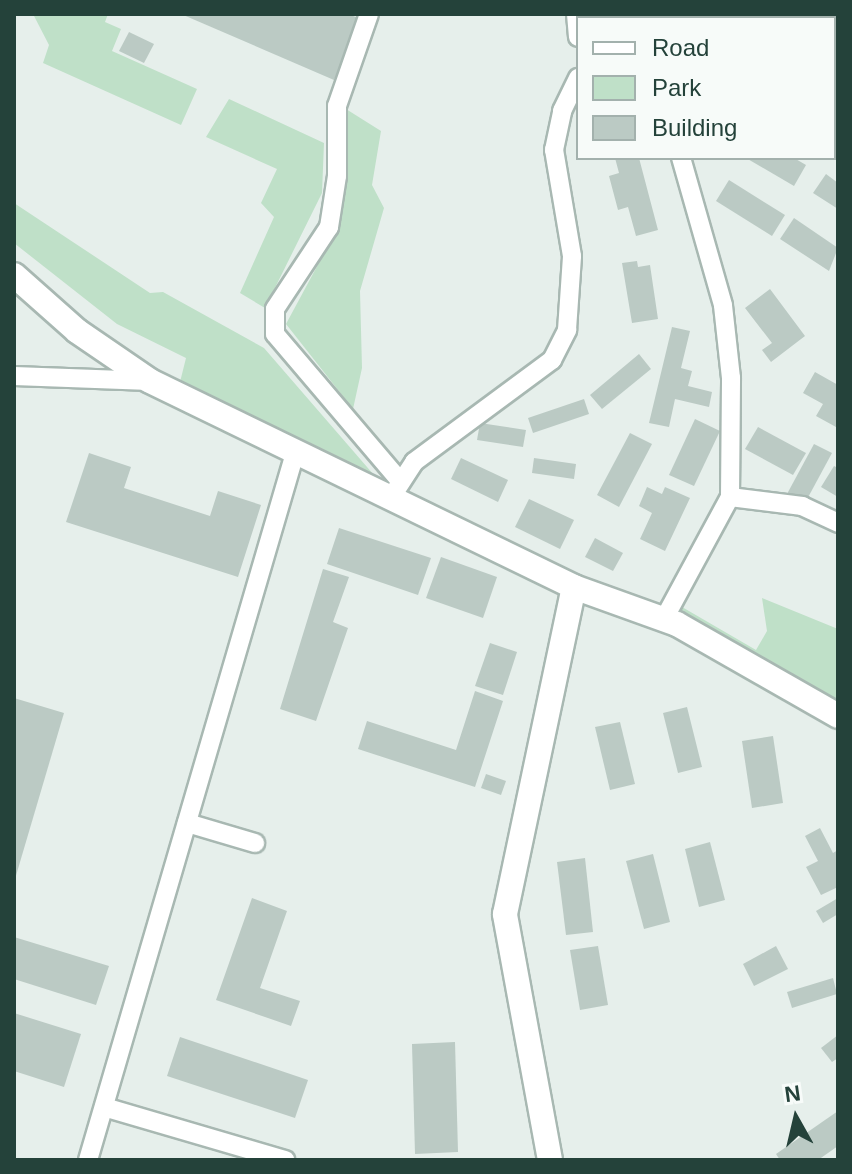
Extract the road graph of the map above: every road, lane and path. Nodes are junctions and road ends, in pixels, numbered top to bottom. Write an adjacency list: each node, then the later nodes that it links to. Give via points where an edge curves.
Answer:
1 (369, 14): 8 (street, via 337,106 337,176 329,227 275,309 275,334)
2 (576, 82): 8 (street, via 562,111 554,150 572,256 567,330 552,360 414,462)
3 (682, 160): 9 (street, via 723,305 731,378)
4 (14, 275): 6 (street, via 77,331)
5 (14, 376): 6 (street)
6 (150, 381): 7 (street)
7 (295, 453): 8 (street); 14 (street)
8 (396, 491): 11 (street)
9 (730, 497): 10 (street, via 802,506); 12 (street)
10 (838, 523)
11 (574, 587): 12 (street); 19 (street, via 505,914)
12 (664, 619): 13 (street, via 745,658)
13 (838, 716)
14 (187, 823): 15 (street); 16 (street)
15 (255, 843)
16 (104, 1107): 17 (street); 18 (street)
17 (88, 1160)
18 (285, 1160)
19 (550, 1160)

